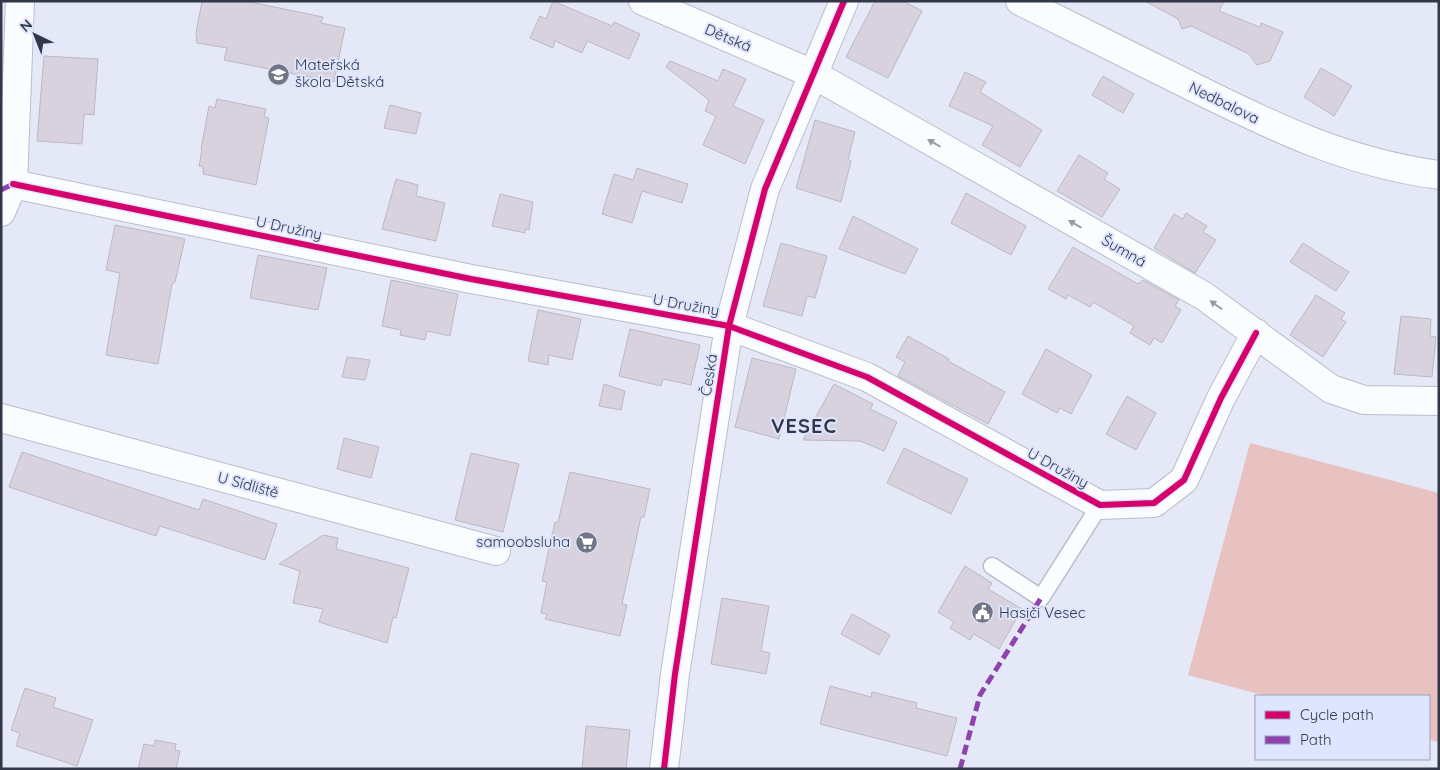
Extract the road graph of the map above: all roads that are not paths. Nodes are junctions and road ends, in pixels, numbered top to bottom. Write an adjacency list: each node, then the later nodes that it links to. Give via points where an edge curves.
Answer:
1 (20, 1): 7 (street)
2 (643, 1): 5 (street, Dětská)
3 (844, 1): 5 (street, Česká)
4 (1020, 1): 6 (street, Nedbalova, via 1280,130 1337,153 1408,171)
5 (813, 74): 9 (street, Česká, via 765,189); 10 (street, Šumná, one-way to 5, via 1204,296)
6 (1439, 174)
7 (13, 184): 8 (street); 9 (street, U Družiny, via 471,279)
8 (1, 212)
9 (729, 326): 13 (street, U Družiny, via 866,376); 16 (street, Česká, via 675,674)
10 (1256, 333): 11 (street, Šumná, via 1331,389 1364,400); 13 (street, U Družiny, via 1221,398 1184,480 1154,503)
11 (1439, 401)
12 (1, 418): 14 (street, U Sídliště)
13 (1100, 506): 15 (lane, via 1041,598)
14 (496, 551)
15 (992, 566)
16 (664, 769)

